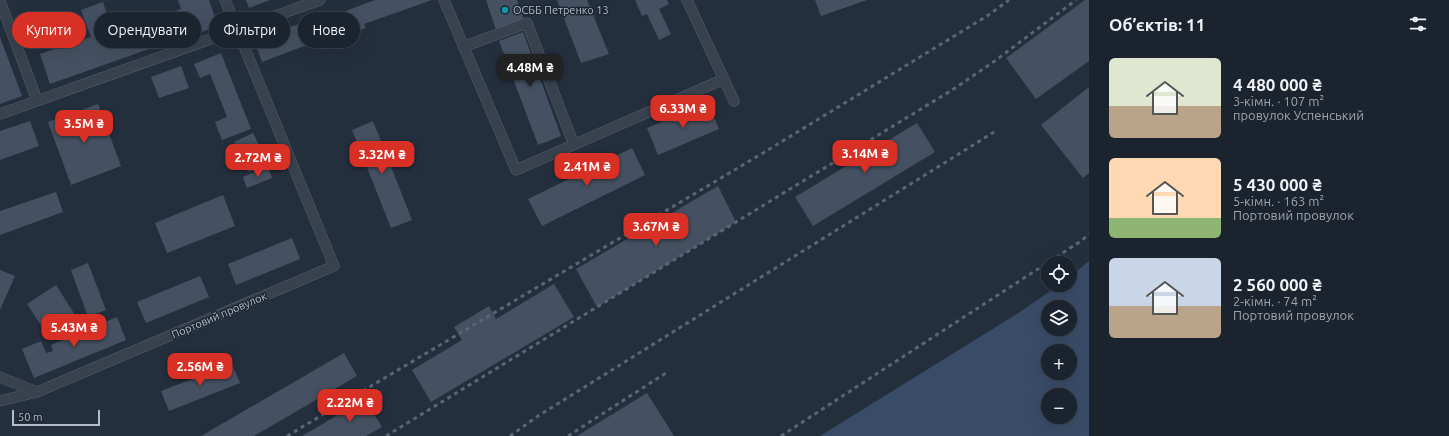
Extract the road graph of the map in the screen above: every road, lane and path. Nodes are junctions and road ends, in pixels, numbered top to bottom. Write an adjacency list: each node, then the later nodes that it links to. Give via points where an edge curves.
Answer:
1 (226, 0): 6 (street)
2 (320, 0): 7 (street)
3 (444, 0): 9 (street)
4 (687, 0): 11 (street)
5 (0, 1): 12 (street)
6 (231, 12)
7 (286, 12)
8 (209, 39): 12 (street)
9 (463, 47): 15 (street, via 516,170); 15 (street, via 526,23)
10 (245, 48): 17 (street, Портовий провулок, via 334,266)
11 (724, 79): 13 (street); 15 (street)
12 (37, 100): 14 (street)
13 (734, 101)
14 (0, 114)
15 (574, 144)
16 (0, 377): 17 (street)
17 (37, 392): 18 (street, Портовий провулок)
18 (0, 402)

